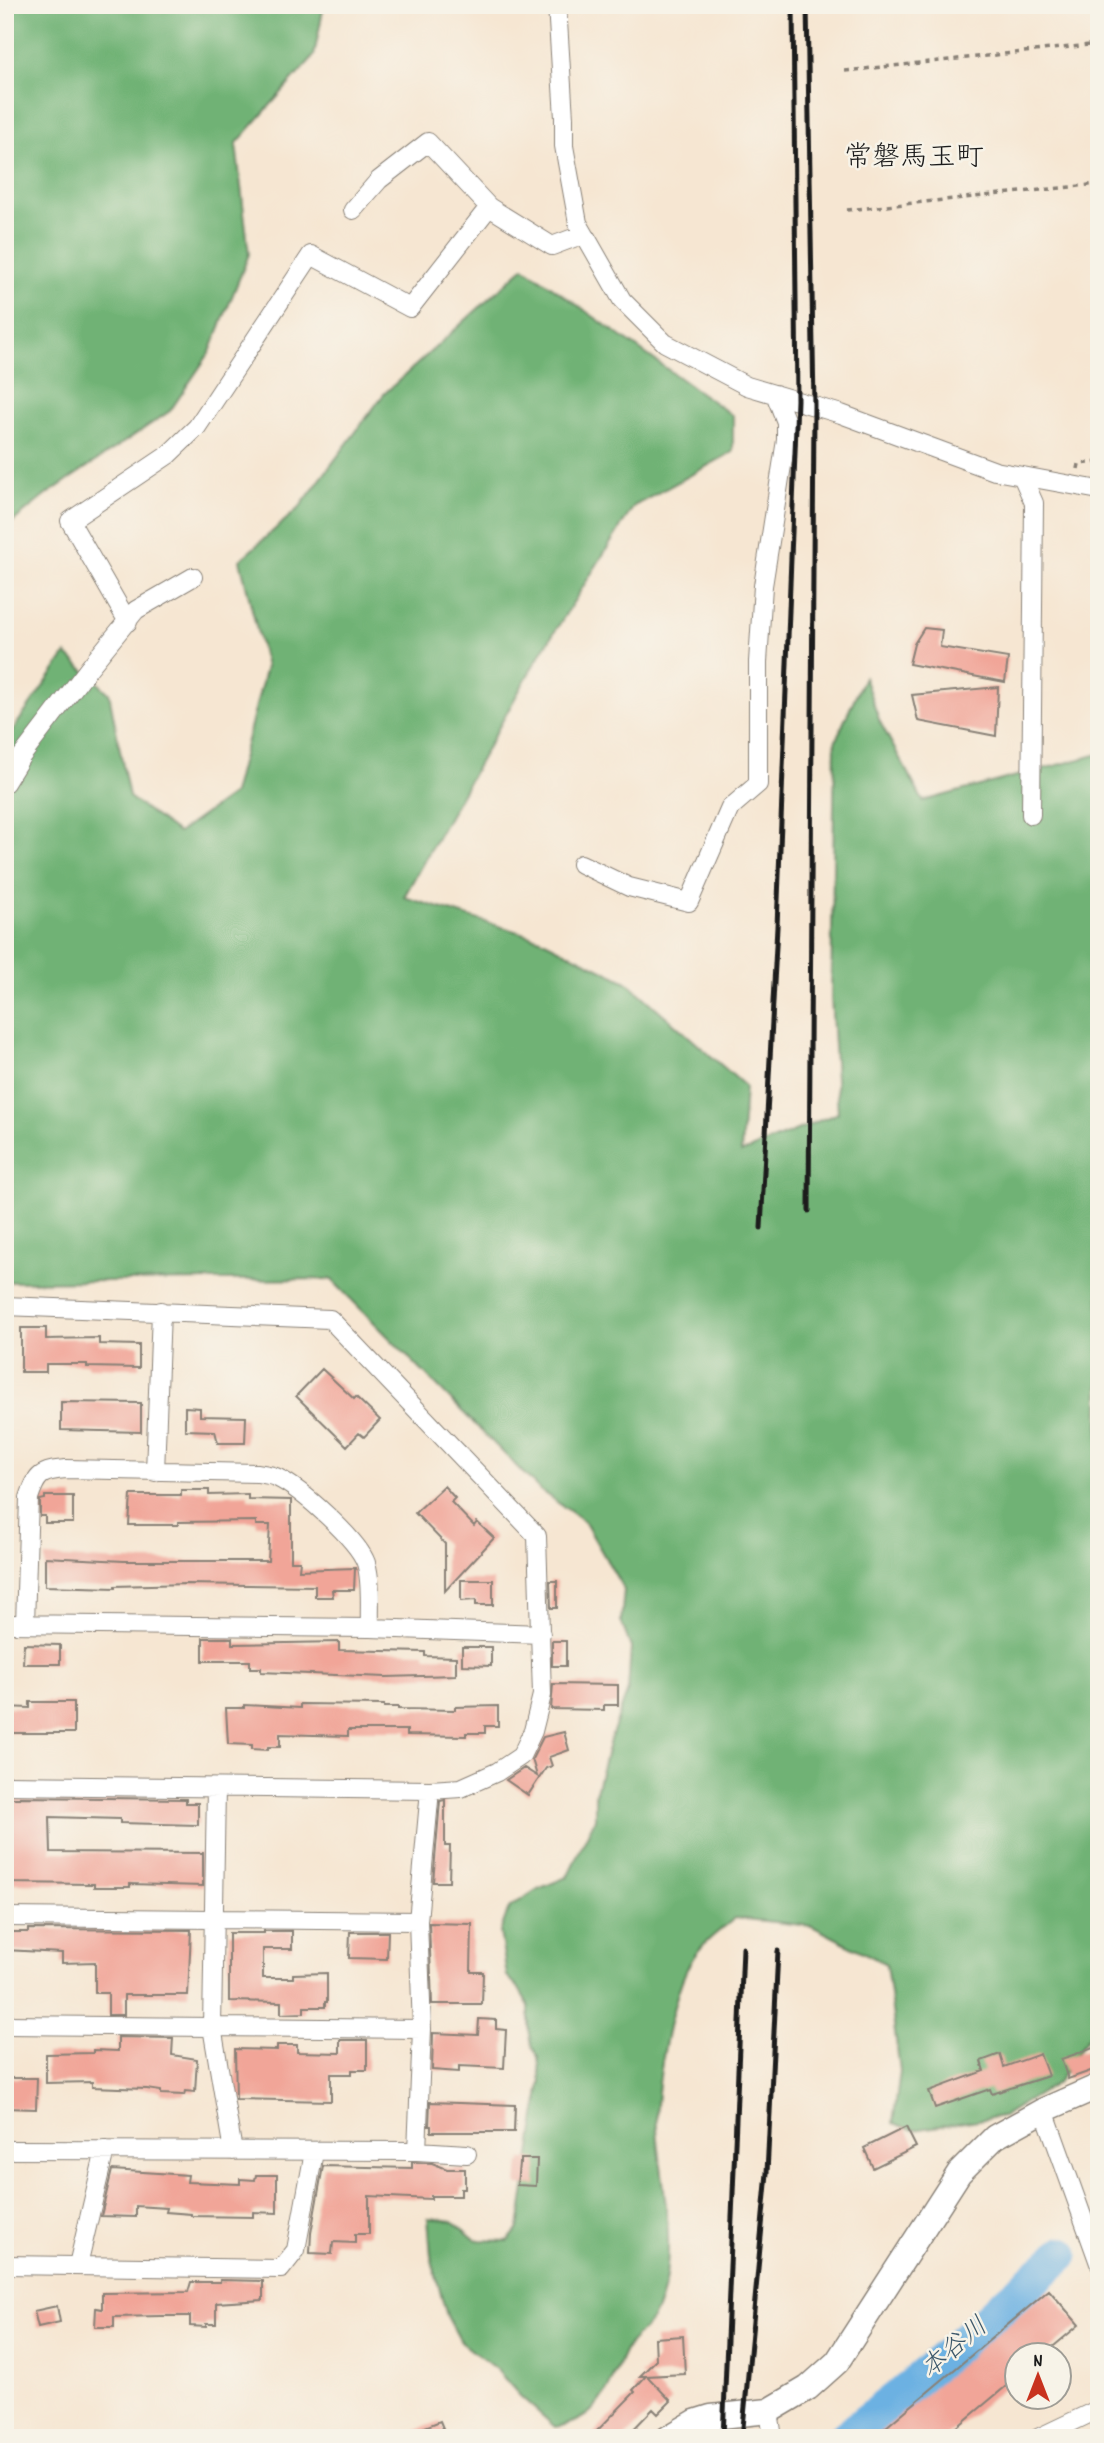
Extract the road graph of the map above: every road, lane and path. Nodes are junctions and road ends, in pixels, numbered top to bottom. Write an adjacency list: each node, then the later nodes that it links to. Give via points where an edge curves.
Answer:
1 (556, 5): 8 (street, via 564,146)
2 (1099, 44): 3 (path)
3 (845, 71)
4 (1099, 184): 7 (path)
5 (489, 207): 6 (street, via 428,142 379,180); 8 (street, via 552,246); 13 (street, via 410,308 311,255 197,427 168,456 70,521)
6 (353, 210)
7 (847, 210)
8 (584, 234): 9 (street, via 622,300 665,343 747,386)
9 (775, 394): 10 (street, via 995,471); 16 (street, via 786,422 786,440 762,598 758,783 730,808 689,902 629,887)
10 (1022, 476): 11 (street); 15 (street, via 1034,503)
11 (1099, 490)
12 (192, 577): 13 (street, via 136,611)
13 (128, 622): 14 (street)
14 (5, 783)
15 (1031, 815)
16 (581, 864)
17 (5, 1306): 18 (street)
18 (161, 1311): 19 (street); 23 (street, via 330,1319 537,1536)
19 (155, 1472): 21 (street, via 47,1470 35,1480 29,1498); 22 (street, via 257,1472 295,1489 363,1555 369,1576)
20 (5, 1623): 21 (street)
21 (26, 1624): 22 (street)
22 (370, 1628): 23 (street)
23 (541, 1634): 26 (street, via 542,1695 521,1756 461,1788)
24 (5, 1785): 25 (street)
25 (216, 1788): 26 (street); 28 (street)
26 (430, 1790): 29 (street)
27 (5, 1917): 28 (street)
28 (214, 1920): 29 (street); 31 (street)
29 (418, 1921): 32 (street)
30 (5, 2025): 31 (street)
31 (212, 2027): 32 (street); 37 (street)
32 (422, 2029): 38 (street)
33 (1099, 2086): 34 (street)
34 (1044, 2110): 41 (street); 45 (street, via 995,2137 959,2173 837,2362 808,2388)
35 (5, 2150): 36 (street)
36 (105, 2150): 37 (street); 43 (street)
37 (233, 2151): 39 (street)
38 (417, 2151): 39 (street); 40 (street)
39 (314, 2152): 43 (street, via 296,2250 281,2269)
40 (467, 2154)
41 (1099, 2263)
42 (5, 2265): 43 (street)
43 (78, 2265)
44 (1099, 2409): 48 (street)
45 (769, 2411): 46 (street, via 711,2417); 47 (street)
46 (668, 2438)
47 (773, 2438)
48 (1038, 2438)

